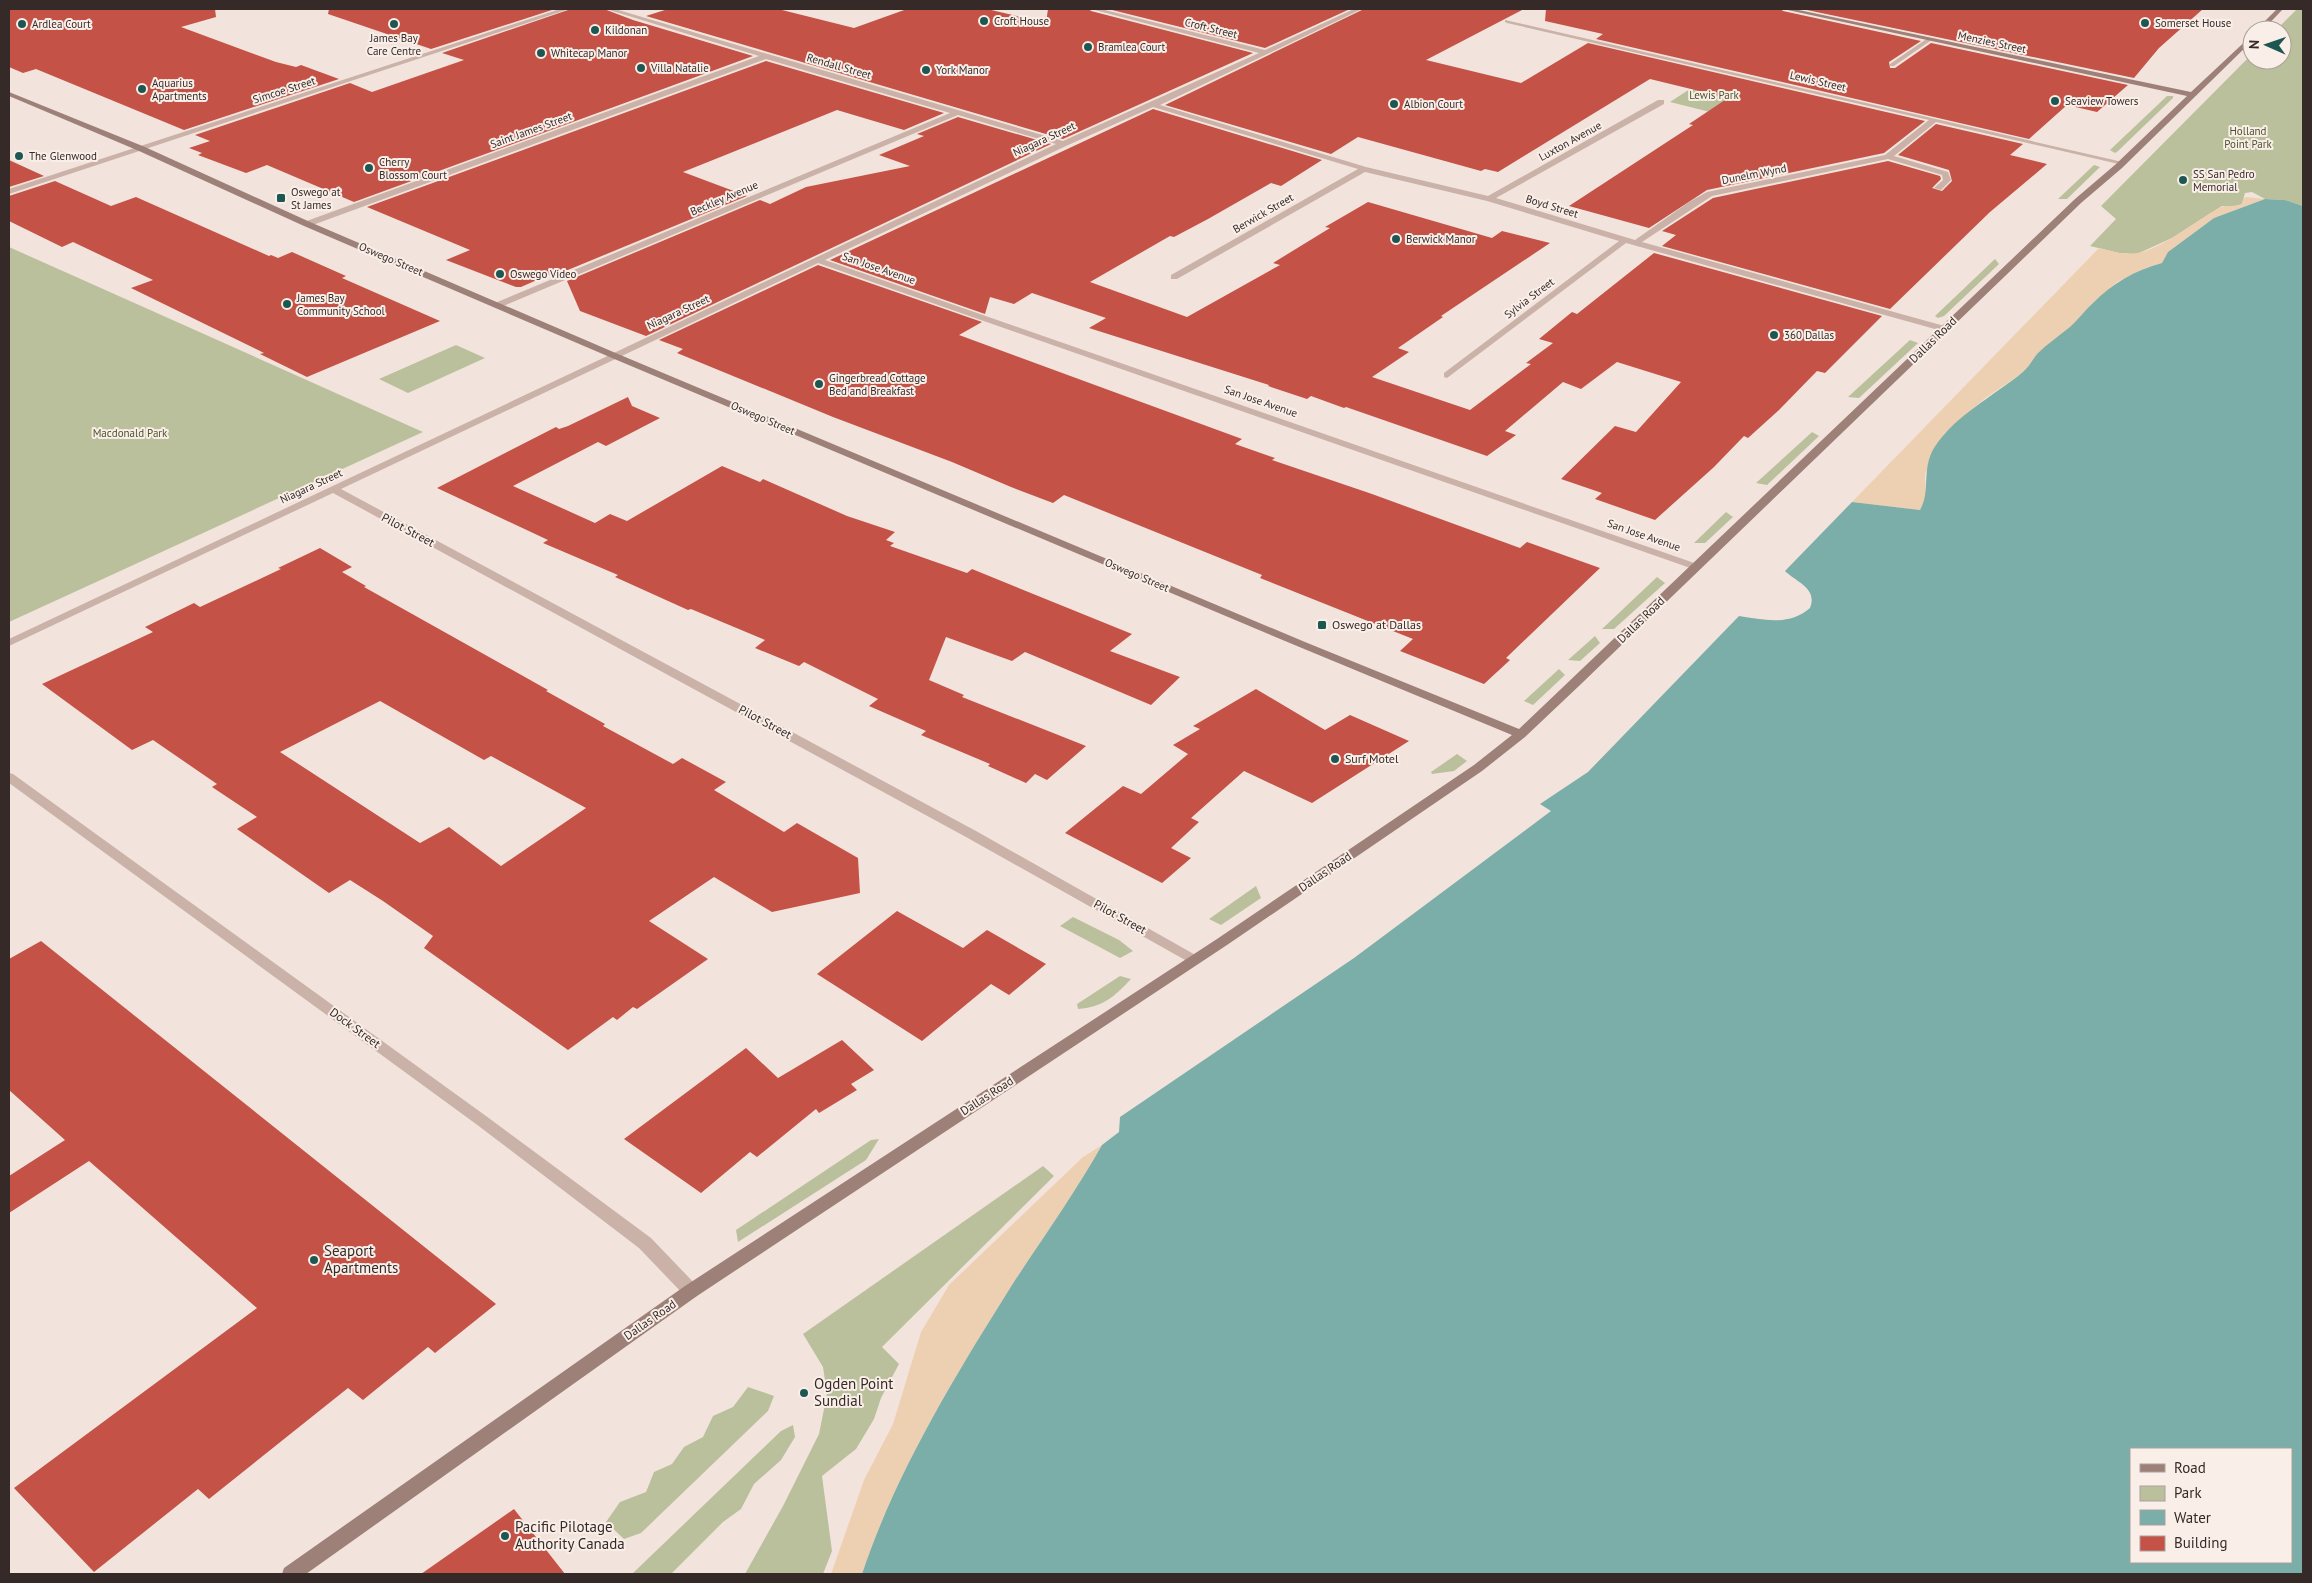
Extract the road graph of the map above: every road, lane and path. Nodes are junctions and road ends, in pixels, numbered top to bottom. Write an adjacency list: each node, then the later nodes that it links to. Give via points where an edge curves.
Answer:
1 (566, 9): 22 (street, Simcoe Street)
2 (609, 9): 13 (street, Rendall Street)
3 (1094, 9): 12 (street, Croft Street)
4 (1359, 9): 12 (street, Niagara Street)
5 (1786, 9): 7 (street, Menzies Street)
6 (2280, 9): 8 (street)
7 (1796, 10): 10 (street, Menzies Street)
8 (2269, 20)
9 (1507, 21): 20 (street, Lewis Street)
10 (1930, 39): 14 (street); 16 (street, Menzies Street)
11 (2242, 47): 16 (street, Dallas Road)
12 (1264, 52): 18 (street, Niagara Street)
13 (764, 57): 19 (street, Rendall Street); 29 (street, Saint James Street)
14 (1892, 65)
15 (9, 94): 22 (street, Oswego Street)
16 (2194, 95): 24 (street, Dallas Road)
17 (1661, 102): 28 (street, Luxton Avenue)
18 (1153, 105): 21 (street, Niagara Street); 25 (street, Boyd Street)
19 (958, 112): 21 (street, Rendall Street); 34 (street, Beckley Avenue)
20 (1934, 120): 23 (street, Dunelm Wynd); 24 (street, Lewis Street)
21 (1063, 144): 32 (street, Niagara Street)
22 (142, 149): 27 (street, Simcoe Street); 29 (street, Oswego Street)
23 (1888, 157): 26 (street, Dunelm Wynd, via 1945,174 1947,180); 31 (street, Dunelm Wynd, via 1710,194)
24 (2123, 163): 35 (street, Dallas Road, via 2078,201)
25 (1364, 169): 28 (street, Boyd Street); 33 (street, Berwick Street)
26 (1938, 188)
27 (9, 192)
28 (1489, 199): 30 (street, Boyd Street)
29 (307, 224): 34 (street, Oswego Street)
30 (1625, 240): 31 (street, Boyd Street); 37 (street, Sylvia Street)
31 (1636, 243): 35 (street, Boyd Street)
32 (818, 260): 36 (street, Niagara Street); 39 (street, San Jose Avenue)
33 (1174, 277)
34 (498, 305): 36 (street, Oswego Street)
35 (1945, 328): 39 (street, Dallas Road)
36 (615, 356): 38 (street, Niagara Street); 41 (street, Oswego Street)
37 (1447, 375)
38 (333, 489): 40 (street, Niagara Street); 43 (street, Pilot Street, via 971,834)
39 (1696, 567): 41 (street, Dallas Road)
40 (9, 643)
41 (1521, 734): 43 (street, Dallas Road, via 1478,768)
42 (9, 777): 44 (street, Dock Street, via 645,1243)
43 (1194, 960): 44 (street, Dallas Road)
44 (691, 1291): 45 (street, Dallas Road)
45 (291, 1574)

